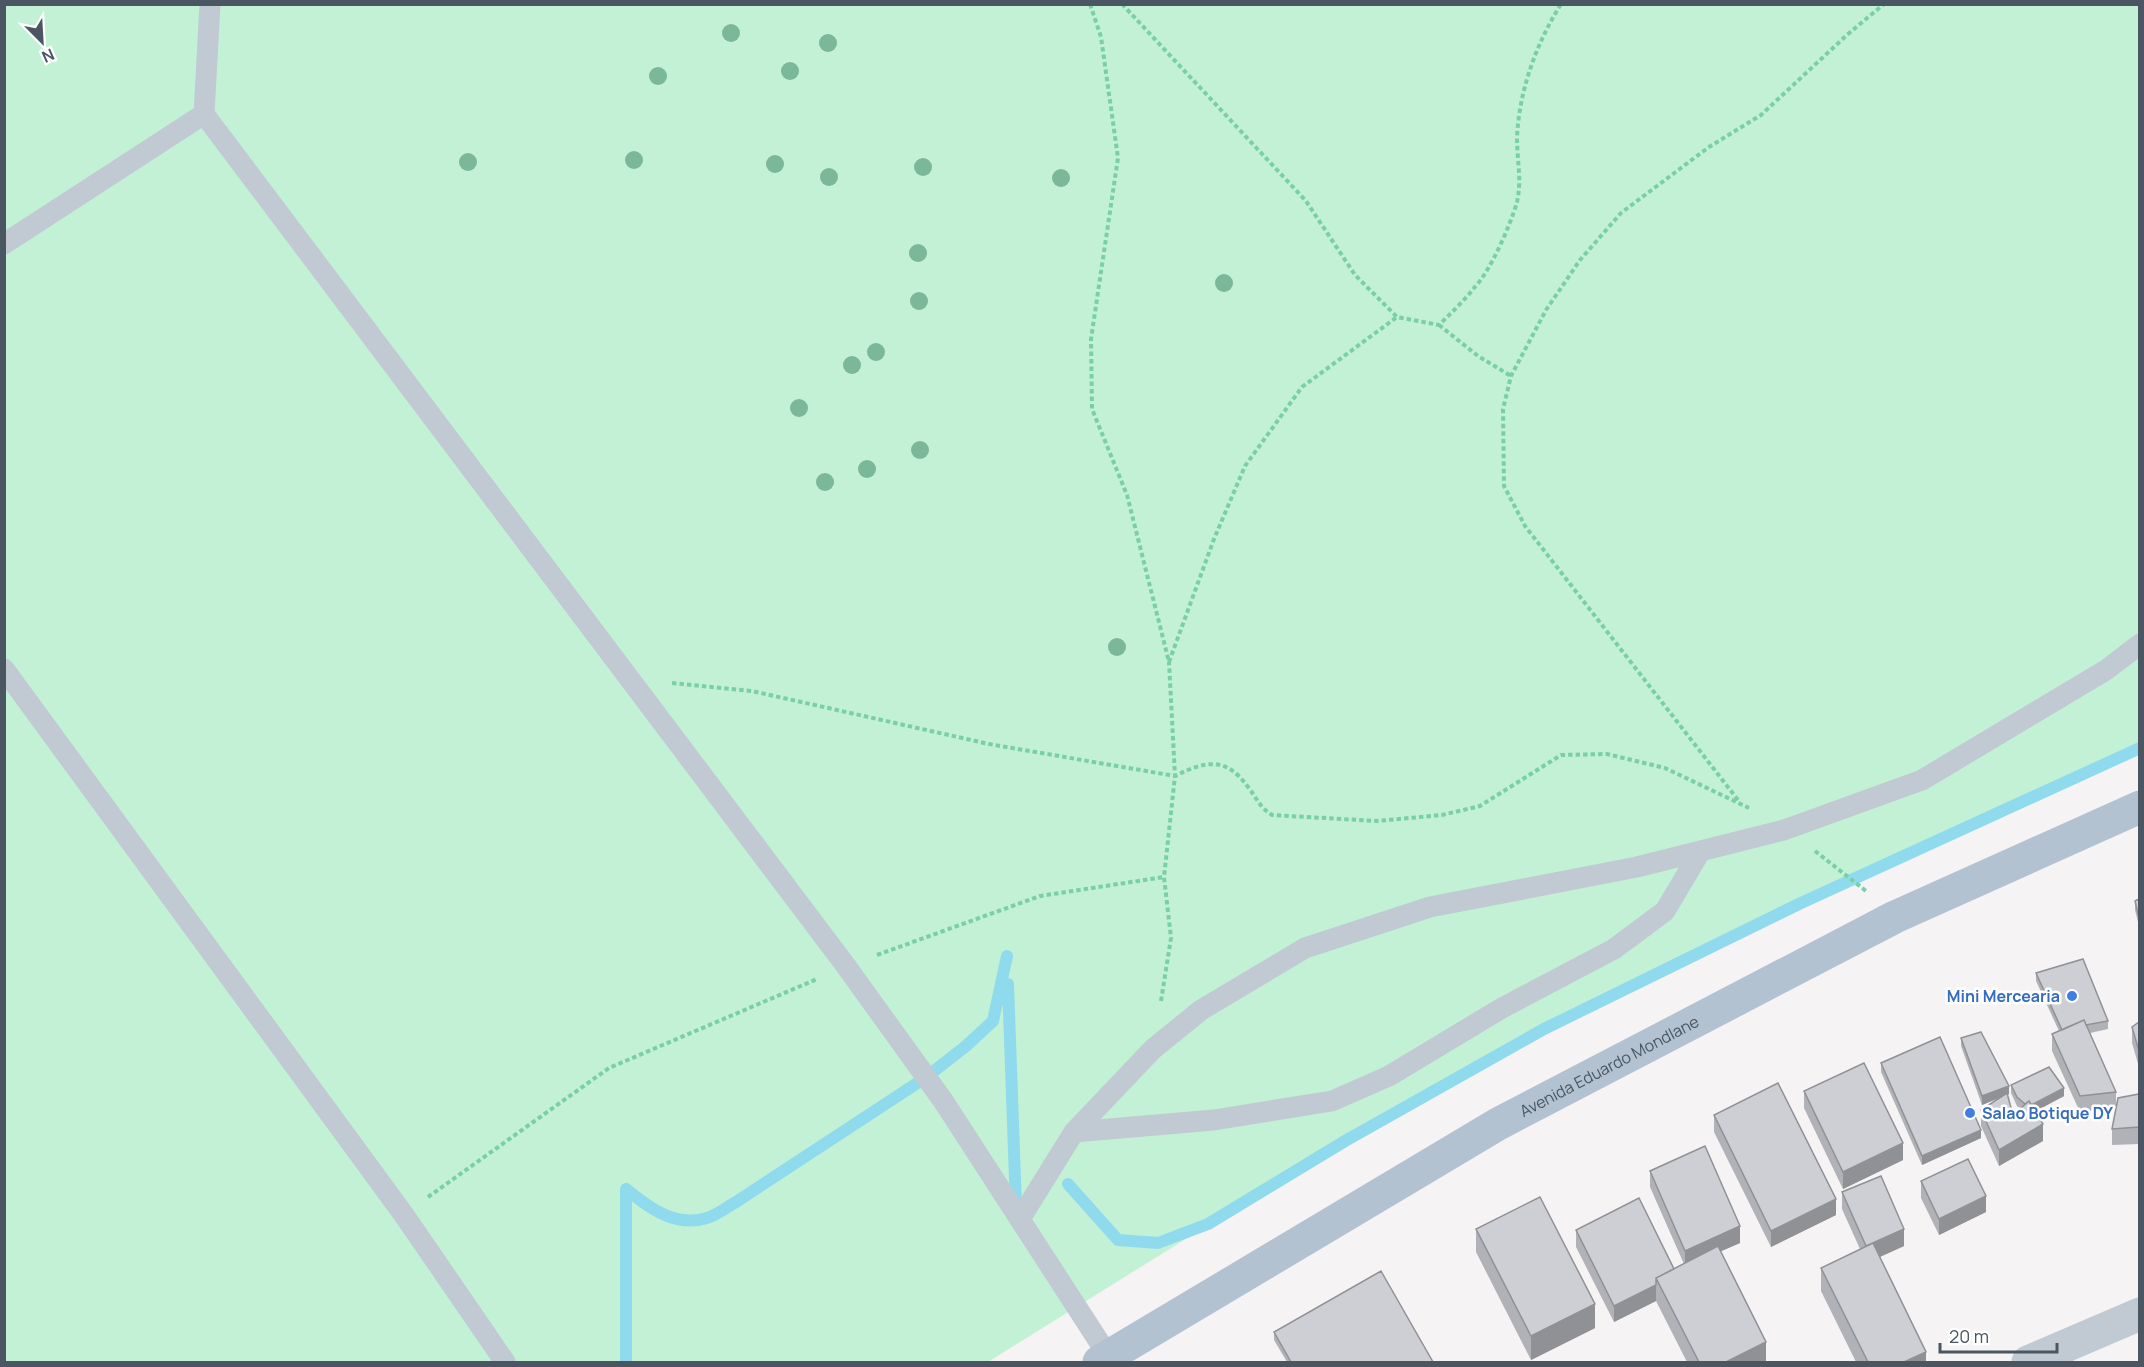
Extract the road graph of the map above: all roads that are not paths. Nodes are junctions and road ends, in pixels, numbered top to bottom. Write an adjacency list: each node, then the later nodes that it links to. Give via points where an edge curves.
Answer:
1 (210, 4): 2 (lane)
2 (204, 114): 3 (lane); 9 (lane, via 846,966 944,1102)
3 (5, 242)
4 (2139, 645): 7 (lane, via 2106,670 1922,780 1784,830)
5 (4, 669): 12 (lane, via 404,1215)
6 (2139, 807): 11 (main road, Avenida Eduardo Mondlane, via 1895,917 1498,1124)
7 (1700, 852): 8 (lane, via 1430,907 1305,948 1201,1010 1153,1049); 8 (lane, via 1665,911 1614,949 1502,1008 1389,1076 1332,1101 1214,1120)
8 (1074, 1132): 9 (lane)
9 (1020, 1219): 11 (lane)
10 (2139, 1314): 13 (street)
11 (1106, 1360)
12 (505, 1362)
13 (2028, 1362)

